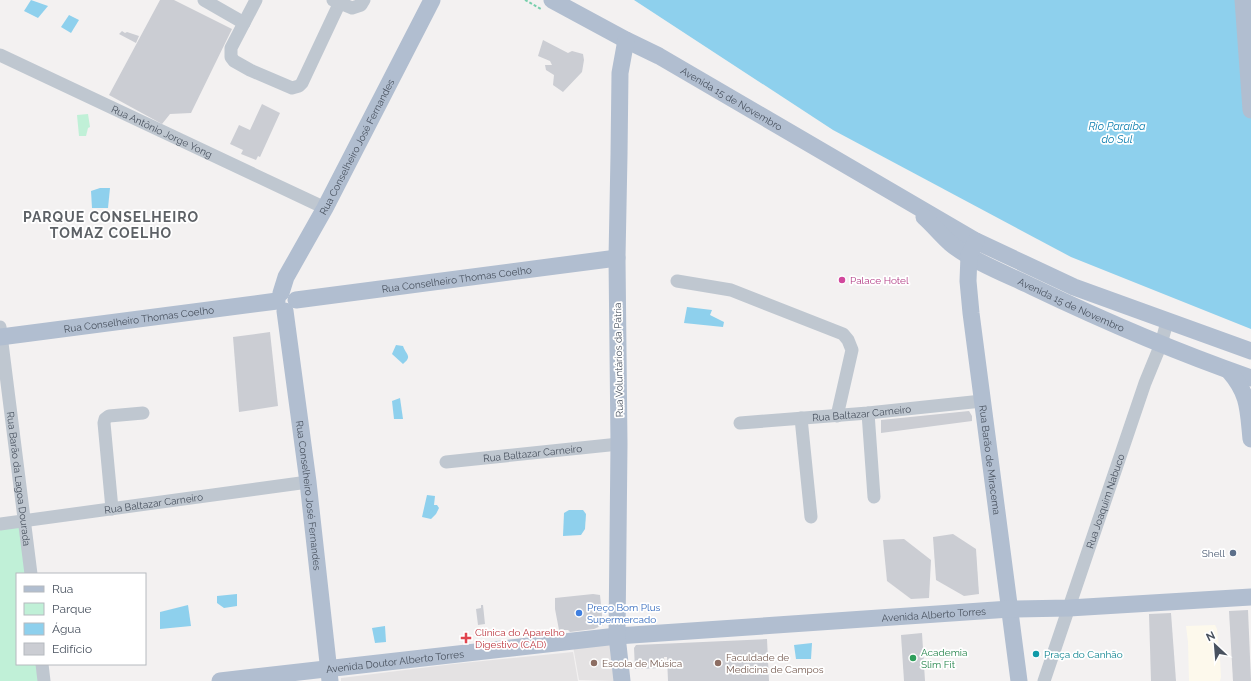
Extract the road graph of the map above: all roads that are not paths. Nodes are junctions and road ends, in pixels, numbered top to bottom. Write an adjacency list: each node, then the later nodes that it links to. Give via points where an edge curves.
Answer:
1 (204, 0): 8 (street)
2 (256, 0): 8 (street)
3 (364, 0): 7 (street, via 352,8)
4 (432, 0): 12 (main road, Rua Conselheiro José Fernandes)
5 (552, 0): 9 (main road, Avenida 15 de Novembro)
6 (1243, 0): 11 (main road)
7 (338, 1): 8 (street, via 302,83 292,88 250,70 231,57 231,48)
8 (244, 23)
9 (626, 40): 13 (main road, Avenida 15 de Novembro, via 659,56 909,201); 14 (main road, Rua Voluntários da Pátria, via 620,73)
10 (0, 55): 12 (street, Rua Antônio Jorge Yong)
11 (1251, 110)
12 (325, 208): 16 (main road, Rua Conselheiro José Fernandes, via 286,277)
13 (972, 248): 17 (main road, Avenida 15 de Novembro); 19 (main road, Avenida 15 de Novembro, via 996,270 1089,314); 23 (main road, Rua Barão de Miracema, via 968,281 970,313)
14 (616, 258): 16 (main road, Rua Conselheiro Thomas Coelho); 31 (main road, Rua Voluntários da Pátria)
15 (677, 281): 27 (street, via 731,290 843,334 852,350)
16 (285, 301): 18 (main road, Rua Conselheiro Thomas Coelho); 33 (main road, Rua Conselheiro José Fernandes)
17 (1167, 322): 19 (street, Rua Joaquim Nabuco); 20 (main road, Avenida 15 de Novembro)
18 (0, 333): 37 (street, Rua Barão da Lagoa Dourada)
19 (1161, 344): 21 (main road, Avenida 15 de Novembro); 41 (street, Rua Joaquim Nabuco, via 1145,383)
20 (1251, 351)
21 (1229, 370): 22 (main road, Avenida 15 de Novembro); 26 (main road, via 1242,388)
22 (1251, 378)
23 (982, 401): 25 (street, Rua Baltazar Carneiro); 42 (main road, Rua Barão de Miracema)
24 (142, 413): 35 (street, via 109,416 105,419)
25 (868, 413): 27 (street, Rua Baltazar Carneiro); 34 (street)
26 (1250, 413): 30 (main road)
27 (837, 416): 28 (street, Rua Baltazar Carneiro)
28 (801, 418): 29 (street, Rua Baltazar Carneiro); 36 (street)
29 (740, 423)
30 (1251, 439)
31 (619, 444): 32 (street, Rua Baltazar Carneiro); 43 (main road, Rua Voluntários da Pátria)
32 (446, 462)
33 (308, 482): 35 (street, Rua Baltazar Carneiro); 45 (main road, Rua Conselheiro José Fernandes)
34 (874, 497)
35 (112, 509): 37 (street, Rua Baltazar Carneiro)
36 (811, 517)
37 (25, 521): 38 (street, Rua Baltazar Carneiro); 39 (street, Rua Barão da Lagoa Dourada)
38 (0, 524)
39 (31, 573)
40 (1251, 597): 41 (main road, Avenida Alberto Torres)
41 (1069, 608): 42 (main road, Avenida Alberto Torres); 51 (street, Rua Joaquim Nabuco)
42 (1010, 609): 43 (main road, Avenida Alberto Torres); 50 (main road, Rua Barão de Miracema)
43 (617, 636): 45 (main road, Avenida Doutor Alberto Torres); 49 (main road, Rua Voluntários da Pátria)
44 (42, 665): 47 (street)
45 (329, 675): 46 (main road, Avenida Doutor Alberto Torres)
46 (246, 679): 48 (main road, Avenida Doutor Alberto Torres)
47 (44, 681)
48 (220, 681)
49 (622, 681)
50 (1018, 681)
51 (1044, 681)

